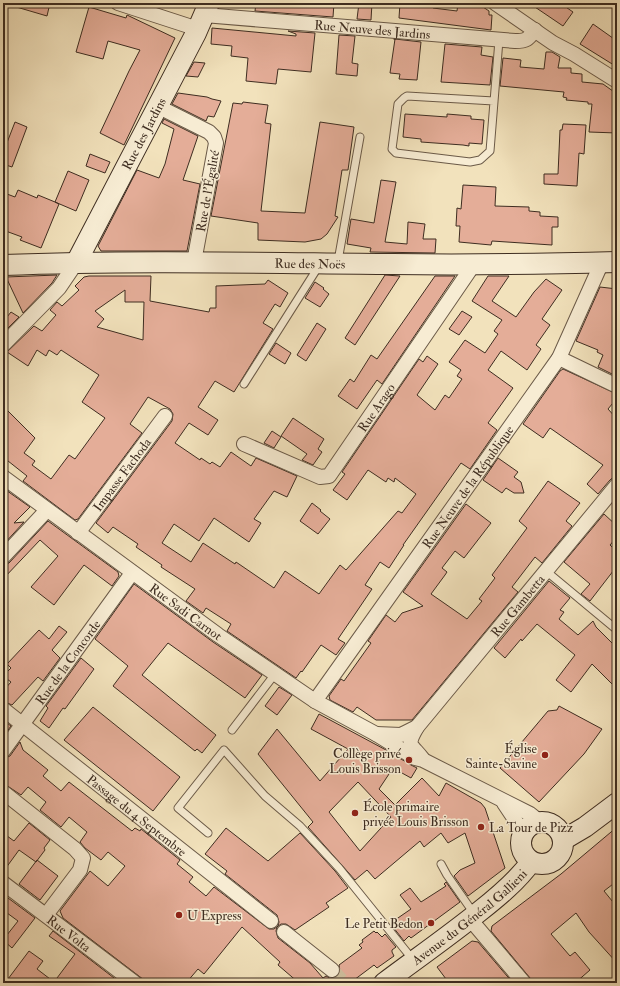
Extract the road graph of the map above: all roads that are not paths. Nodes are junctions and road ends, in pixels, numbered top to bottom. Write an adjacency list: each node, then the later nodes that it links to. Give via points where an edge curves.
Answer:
1 (118, 3): 3 (street, Rue Neuve des Jardins)
2 (495, 3): 4 (street)
3 (204, 16): 5 (street, Rue Neuve des Jardins); 8 (street, Rue des Jardins)
4 (535, 30): 5 (street, Rue Neuve des Jardins, via 529,39 524,41); 6 (street)
5 (499, 40): 7 (lane)
6 (617, 81)
7 (494, 101): 7 (lane, via 407,96 398,104 392,149 396,153 470,162 480,160 490,151)
8 (157, 106): 10 (street, Rue de l'Égalité, via 209,132 216,143); 12 (street, Rue des Jardins)
9 (360, 138): 14 (lane)
10 (194, 262): 12 (street, Rue des Noës); 13 (street, Rue des Noës)
11 (610, 262): 15 (street, Rue des Noës); 18 (street, Rue Neuve de la République)
12 (76, 263): 16 (street, Rue des Noës); 17 (street, via 59,288)
13 (317, 263): 14 (street, Rue des Noës); 19 (lane, via 315,272)
14 (338, 264): 15 (street, Rue des Noës)
15 (474, 264): 22 (street, Rue Arago, via 329,476 320,477)
16 (3, 265)
17 (3, 345)
18 (559, 358): 20 (street); 32 (street, Rue Neuve de la République)
19 (244, 384)
20 (617, 386)
21 (165, 416): 26 (street, Impasse Fachoda)
22 (244, 444)
23 (3, 477): 25 (street, Rue Sadi Carnot)
24 (617, 485): 28 (street, Rue Gambetta)
25 (46, 510): 26 (street, Rue Sadi Carnot); 27 (street)
26 (78, 533): 29 (street, Rue Sadi Carnot)
27 (3, 557)
28 (546, 571): 30 (lane); 35 (street, Rue Gambetta)
29 (132, 573): 31 (street, Rue Sadi Carnot); 34 (street, Rue de la Concorde)
30 (617, 630)
31 (275, 674): 32 (street, Rue Sadi Carnot); 36 (lane)
32 (315, 702): 37 (street, Rue Sadi Carnot)
33 (3, 709): 34 (street, Passage du 4 Septembre)
34 (22, 724): 38 (street, Rue de la Concorde); 52 (street, Passage du 4 Septembre)
35 (417, 727): 37 (street, Rue Sadi Carnot, via 401,735); 39 (street, Rue Sadi Carnot, via 410,743)
36 (232, 730)
37 (376, 734): 39 (street, Rue Sadi Carnot, via 410,756)
38 (3, 751)
39 (423, 760): 41 (street, Rue Sadi Carnot)
40 (3, 792): 50 (street, via 83,858 80,870)
41 (502, 801): 43 (street, Rue Sadi Carnot, via 530,814); 45 (street, Rue Sadi Carnot)
42 (617, 803): 46 (street)
43 (540, 822): 45 (street, via 529,826); 46 (street, via 554,825 561,832)
44 (208, 832): 54 (lane, via 178,808 224,750 265,796 300,826 339,868)
45 (523, 833): 47 (street, via 520,846)
46 (563, 840): 47 (street, via 560,855 553,861 542,865)
47 (531, 862): 51 (street, Avenue du Général Gallieni, via 514,883)
48 (441, 864): 51 (lane)
49 (3, 882): 50 (street, Rue Volta)
50 (46, 915): 56 (street, Rue Volta)
51 (472, 917): 54 (street, Avenue du Général Gallieni); 58 (street)
52 (271, 921)
53 (284, 932): 55 (street)
54 (414, 961): 57 (street, Avenue du Général Gallieni)
55 (332, 970)
56 (135, 983)
57 (384, 983)
58 (524, 983)

